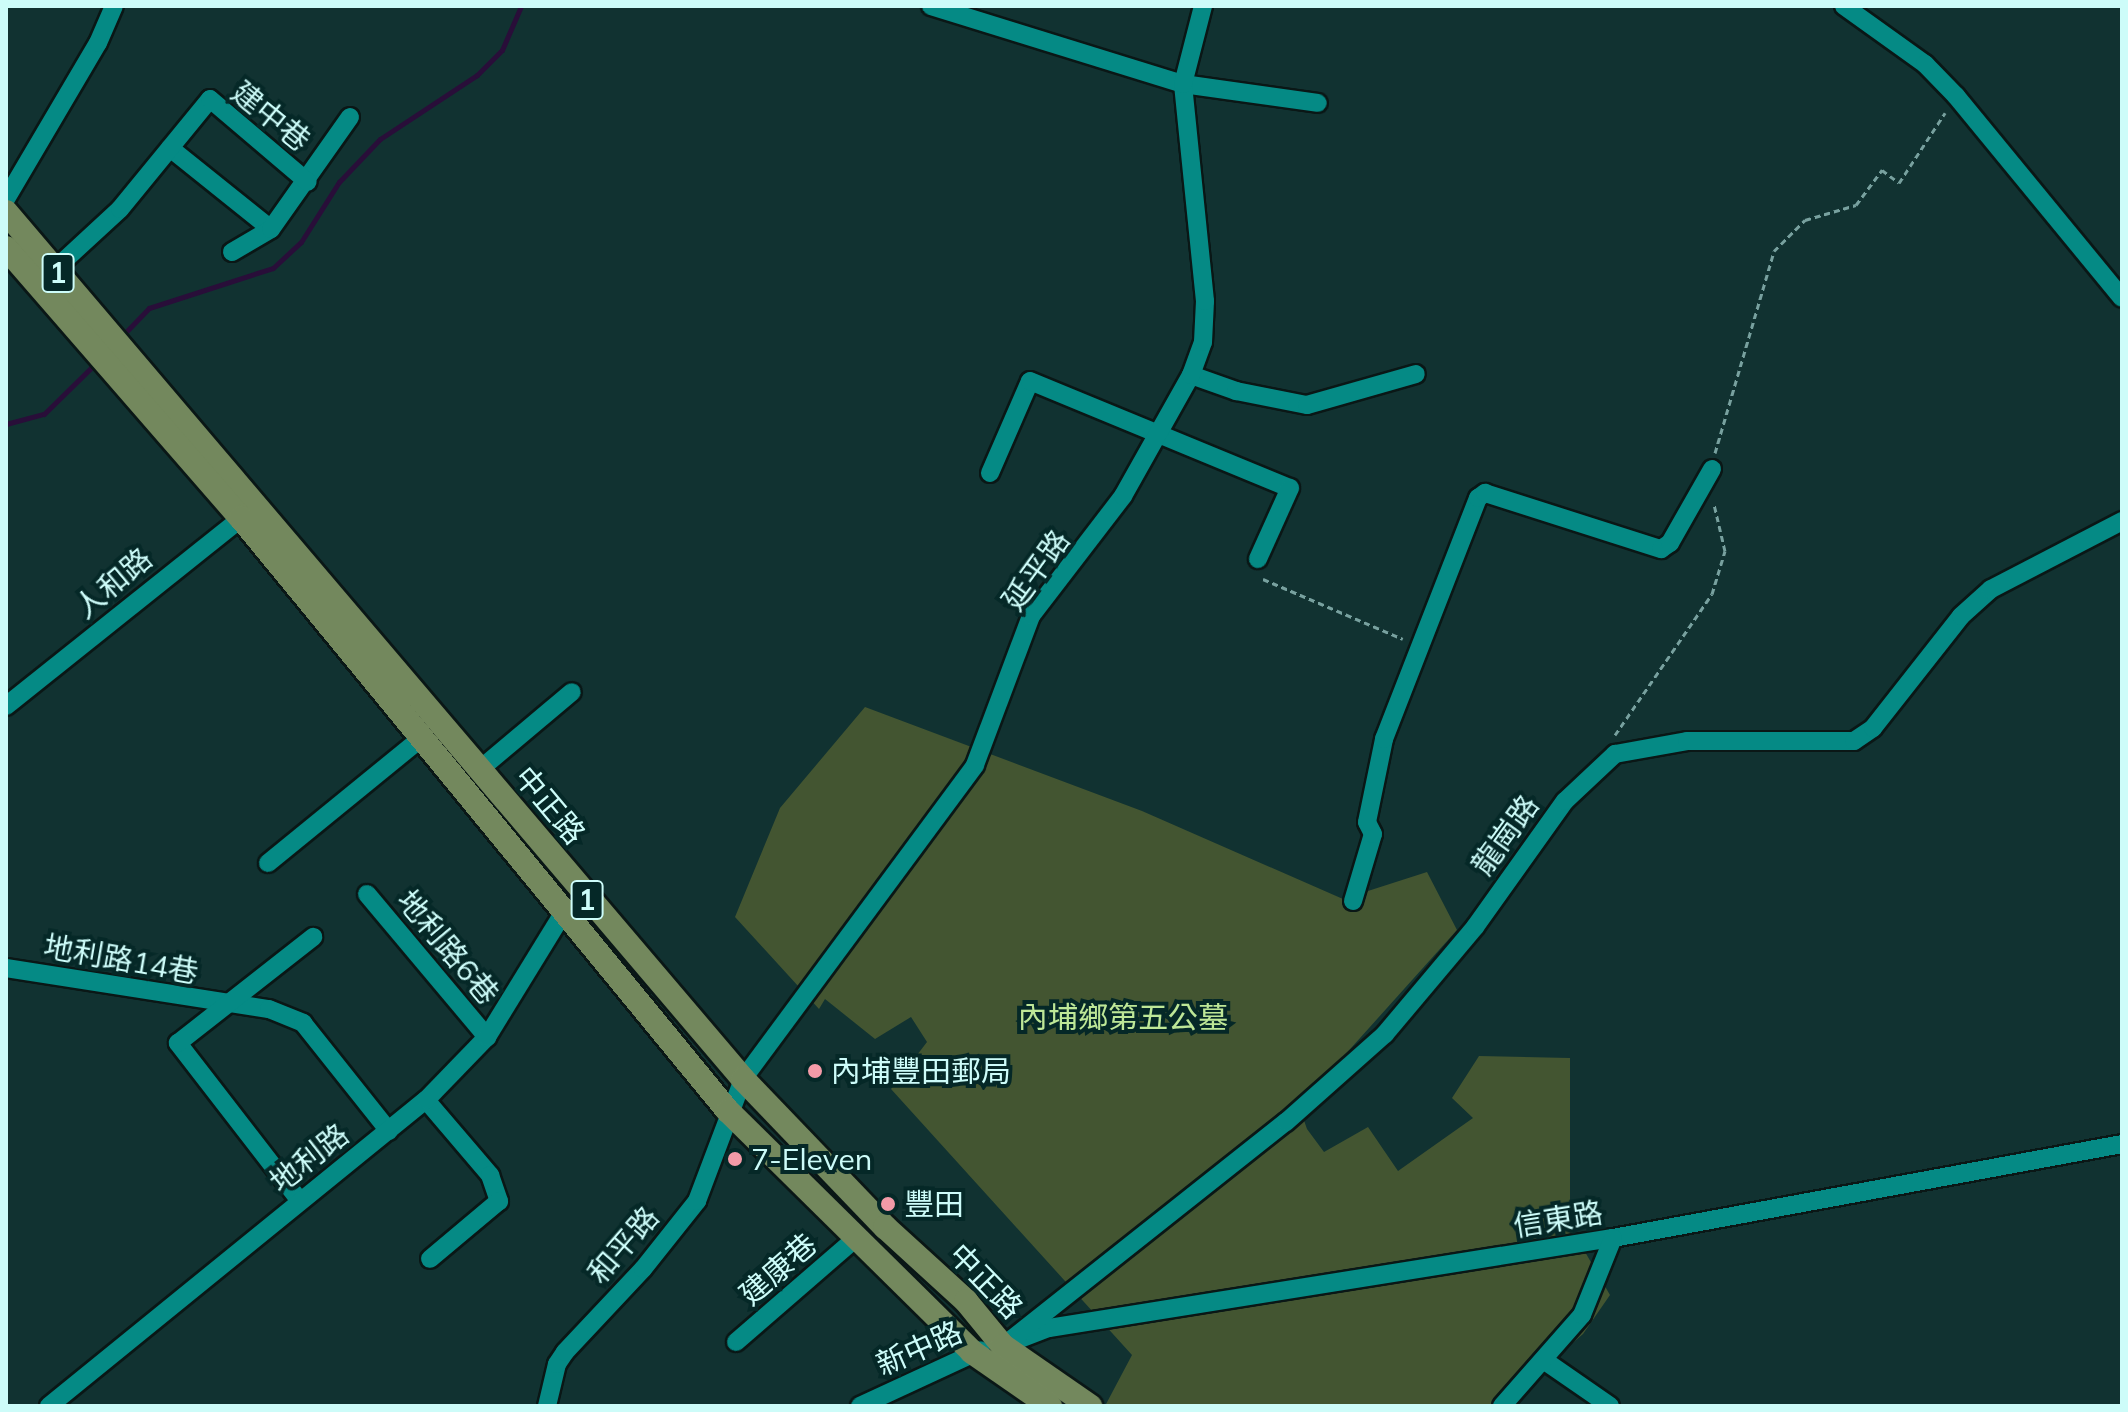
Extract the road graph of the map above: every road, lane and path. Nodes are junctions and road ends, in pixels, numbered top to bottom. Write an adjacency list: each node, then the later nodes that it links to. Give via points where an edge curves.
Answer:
1 (114, 6): 11 (street, via 98,43)
2 (931, 6): 5 (street)
3 (1203, 6): 5 (street, 延平路)
4 (1844, 6): 6 (street, via 1925,64)
5 (1183, 84): 7 (street); 20 (street, 延平路, via 1205,301 1203,342)
6 (1956, 96): 17 (street); 22 (path, via 1899,183 1882,170 1856,205 1805,220 1774,251)
7 (1318, 103)
8 (350, 117): 10 (street)
9 (170, 148): 10 (street, 建中巷, via 210,99); 13 (street); 16 (street, 建中巷, via 120,209)
10 (308, 182): 13 (street)
11 (6, 199)
12 (6, 212): 16 (main road, 中正路 / 1)
13 (271, 229): 15 (street)
14 (6, 248): 18 (main road, 中正路 / 1)
15 (232, 252)
16 (55, 269): 18 (main road, 中正路 / 1)
17 (2122, 298)
18 (109, 351): 24 (main road, 中正路 / 1)
19 (1416, 374): 20 (street, via 1307,405 1236,391)
20 (1191, 375): 21 (street, 延平路)
21 (1156, 434): 23 (street, via 1030,381); 26 (street, via 1290,488); 42 (street, 延平路, via 1093,539 1031,616 975,765 808,998)
22 (1712, 469): 28 (street, via 1670,543 1661,549 1485,493 1478,498); 32 (path, via 1725,551 1720,577 1613,737)
23 (990, 473)
24 (250, 511): 30 (street, 人和路); 31 (main road, 中正路 / 1); 33 (main road, 中正路 / 1)
25 (2122, 521): 32 (street, via 1991,589 1961,616 1873,728 1854,741 1687,741)
26 (1258, 559)
27 (1263, 579): 28 (path)
28 (1420, 646): 36 (street, via 1384,739 1367,822 1373,834)
29 (572, 692): 33 (street)
30 (6, 706)
31 (420, 739): 34 (street); 37 (main road, 中正路 / 1)
32 (1615, 754): 52 (street, 龍崗路, via 1565,801 1475,927 1385,1034 1286,1122)
33 (479, 770): 42 (main road, 中正路 / 1)
34 (268, 863)
35 (367, 894): 41 (street, 地利路6巷)
36 (1353, 901)
37 (562, 915): 41 (street, 地利路); 44 (main road, 中正路 / 1)
38 (313, 937): 40 (street, 地利路14巷)
39 (6, 968): 40 (street, 地利路14巷)
40 (227, 1004): 45 (street, 地利路14巷, via 269,1009 303,1023); 47 (street, 地利路14巷, via 178,1043)
41 (487, 1037): 43 (street, 地利路)
42 (743, 1079): 44 (street, 延平路); 52 (main road, 中正路 / 1, via 885,1227 966,1301)
43 (426, 1100): 45 (street, 地利路); 50 (street, via 490,1175 499,1201)
44 (728, 1111): 48 (main road, 中正路 / 1); 57 (street, 和平路, via 697,1201 565,1352)
45 (389, 1131): 47 (street, 地利路)
46 (2122, 1144): 49 (street, 信東路)
47 (300, 1201): 55 (street, 地利路)
48 (856, 1238): 51 (street, 建康巷); 53 (main road, 中正路 / 1)
49 (1613, 1238): 52 (street, 信東路, via 1049,1328); 54 (street, via 1582,1315)
50 (430, 1259)
51 (736, 1342)
52 (1003, 1346): 53 (street, 新中路); 56 (main road, 中正路 / 1)
53 (972, 1352): 58 (street, 新中路); 59 (main road, 中正路 / 1)
54 (1545, 1361): 60 (street); 61 (street)
55 (62, 1402)
56 (1085, 1405)
57 (547, 1406)
58 (860, 1406)
59 (1050, 1406)
60 (1502, 1406)
61 (1610, 1406)

